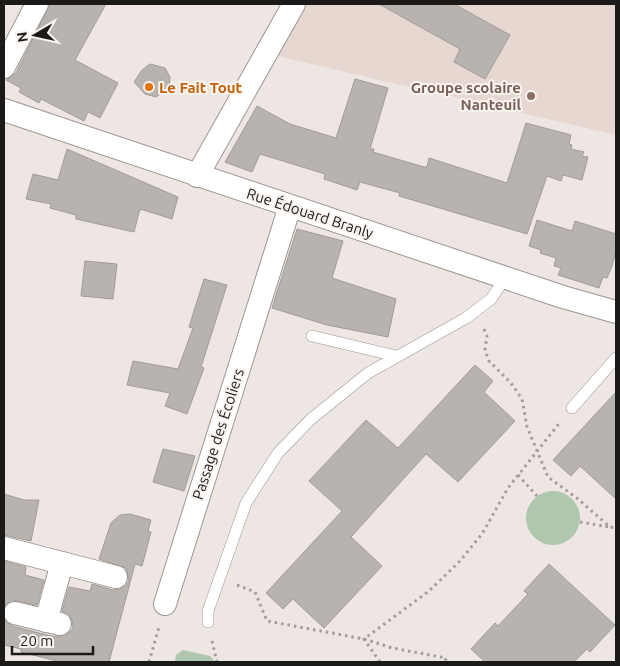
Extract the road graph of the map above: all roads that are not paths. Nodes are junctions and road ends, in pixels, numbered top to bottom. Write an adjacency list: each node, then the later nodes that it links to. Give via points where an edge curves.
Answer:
1 (38, 4): 3 (street)
2 (294, 4): 5 (street)
3 (4, 68)
4 (4, 110): 5 (street, Rue Édouard Branly)
5 (197, 176): 6 (street, Rue Édouard Branly)
6 (290, 206): 7 (street, Rue Édouard Branly); 16 (street, Passage des Écoliers)
7 (505, 278): 8 (street, Rue Édouard Branly); 10 (lane, via 491,299 477,310)
8 (616, 312)
9 (312, 336): 10 (lane)
10 (396, 356): 18 (lane, via 342,393 278,452 246,503 208,611)
11 (616, 358): 12 (lane)
12 (572, 408)
13 (4, 548): 14 (street)
14 (62, 563): 15 (street); 17 (street, via 54,622)
15 (116, 577)
16 (165, 604)
17 (15, 613)
18 (208, 622)

